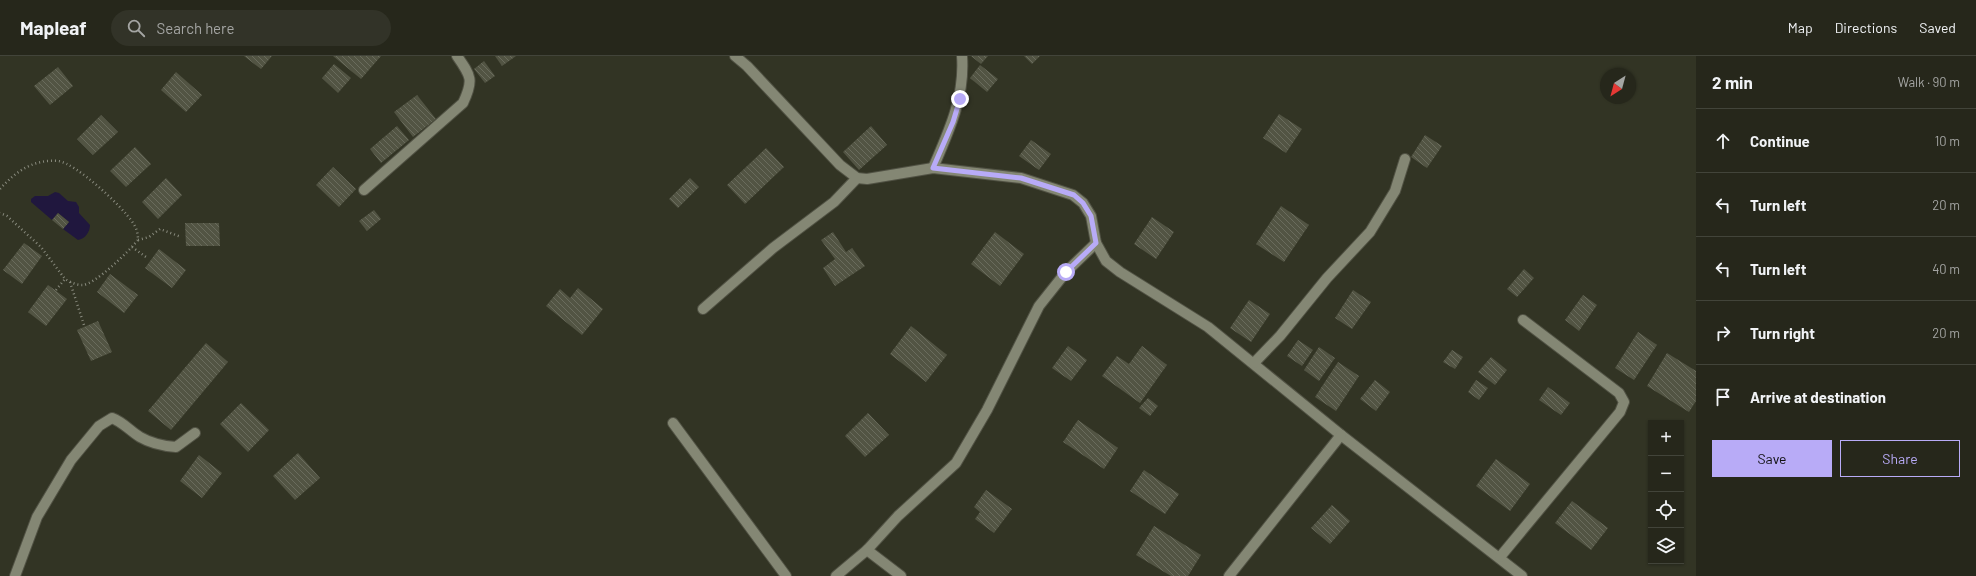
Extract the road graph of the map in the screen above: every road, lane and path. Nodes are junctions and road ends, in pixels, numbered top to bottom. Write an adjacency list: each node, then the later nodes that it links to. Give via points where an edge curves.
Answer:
1 (457, 56): 8 (street, via 470,75 469,90 463,103)
2 (735, 56): 6 (street, via 840,165)
3 (962, 56): 5 (street, via 960,99)
4 (1405, 159): 21 (street, via 1395,191 1370,232)
5 (933, 168): 6 (street, via 867,179); 12 (street, via 1021,178 1074,195 1091,216)
6 (857, 178): 18 (street, via 834,202 773,248)
7 (0, 189): 11 (path, via 25,166 38,162 59,161 70,164 118,204 134,223)
8 (364, 190)
9 (0, 213): 15 (path, via 7,216 41,247)
10 (181, 237): 11 (path, via 160,229 149,237)
11 (138, 240): 13 (path)
12 (1096, 243): 21 (street, via 1106,261 1120,272 1208,327); 25 (street, via 1066,272 1039,306 987,410 956,463 898,516)
13 (132, 247): 14 (path); 16 (path, via 93,280 83,285)
14 (146, 257)
15 (65, 279): 16 (path); 17 (path)
16 (70, 282): 20 (path)
17 (56, 290)
18 (702, 309)
19 (1523, 320): 26 (street, via 1619,393 1624,402 1620,412)
20 (84, 325)
21 (1254, 363): 24 (street)
22 (673, 423): 28 (street)
23 (194, 433): 27 (street, via 176,447 158,445 140,437 119,420 112,418 99,426 70,460 37,517)
24 (1341, 435): 26 (street); 31 (street)
25 (866, 550): 29 (street); 30 (street)
26 (1500, 557): 32 (street)
27 (15, 576)
28 (786, 576)
29 (836, 576)
30 (901, 576)
31 (1229, 576)
32 (1522, 576)

